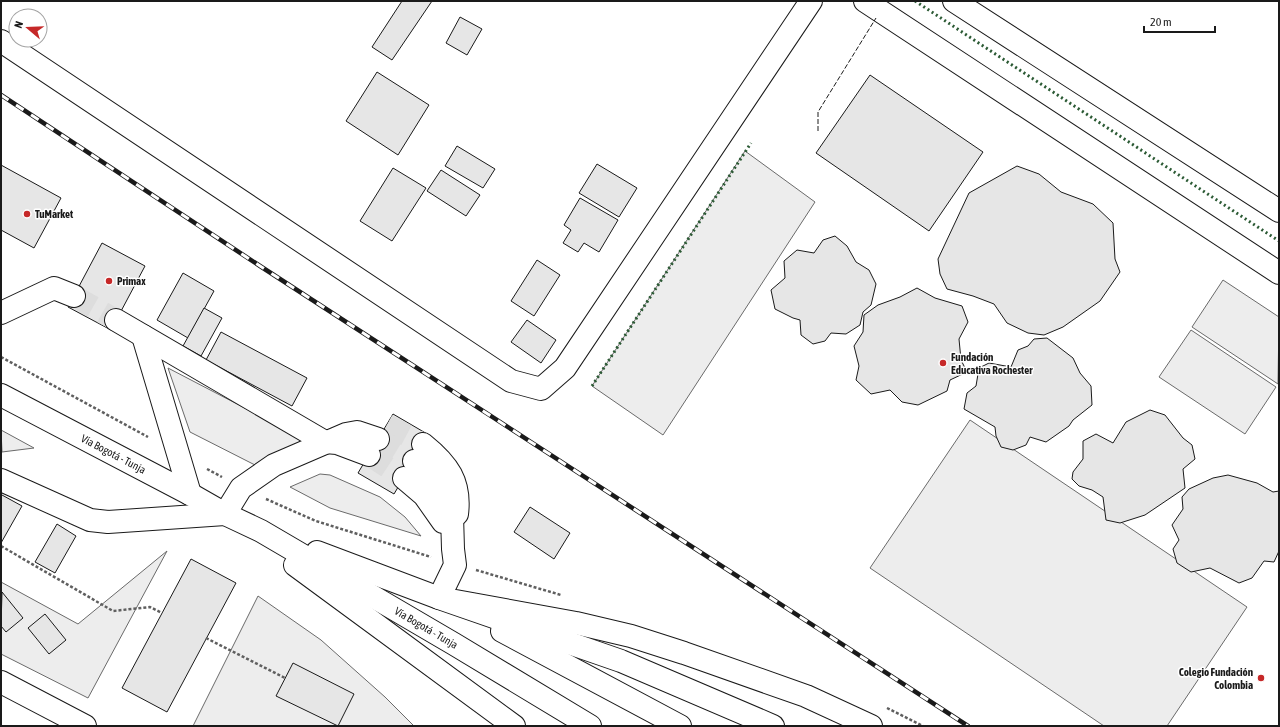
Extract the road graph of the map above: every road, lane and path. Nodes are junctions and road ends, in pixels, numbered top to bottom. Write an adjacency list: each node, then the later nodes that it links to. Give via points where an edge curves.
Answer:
1 (811, 1): 4 (main road, via 565,368 541,389 511,381)
2 (865, 1): 6 (main road)
3 (954, 1): 5 (main road)
4 (1, 41)
5 (1279, 211)
6 (1279, 273)
7 (74, 296): 8 (main road, via 54,288)
8 (1, 313)
9 (116, 320): 10 (main road)
10 (143, 336): 12 (main road); 14 (main road)
11 (1, 395): 14 (main road, Vía Bogotá - Tunja)
12 (325, 442): 12 (main road, via 337,443 378,440 357,432); 15 (main road, via 274,465 241,488)
13 (1, 480): 15 (main road, via 90,520 108,522)
14 (190, 494): 15 (main road, Vía Bogotá - Tunja)
15 (225, 514): 16 (main road, Vía Bogotá - Tunja); 26 (main road, Vía Bogotá - Tunja)
16 (261, 531): 19 (main road, Vía Bogotá - Tunja); 27 (main road, Vía Bogotá - Tunja)
17 (1, 546): 20 (path, via 113,611 150,607)
18 (453, 549): 18 (main road, via 442,518 424,495 414,461 440,457 454,480 459,502); 19 (main road, via 455,565)
19 (439, 598): 22 (main road, via 576,623 631,636); 28 (main road, Vía Bogotá - Tunja); 29 (main road, Vía Bogotá - Tunja, via 621,661)
20 (162, 614)
21 (206, 638): 23 (path)
22 (684, 653): 30 (main road); 31 (main road, via 806,696)
23 (285, 678)
24 (1, 682): 25 (main road)
25 (85, 726)
26 (514, 726)
27 (590, 726)
28 (680, 726)
29 (773, 726)
30 (837, 726)
31 (871, 726)

